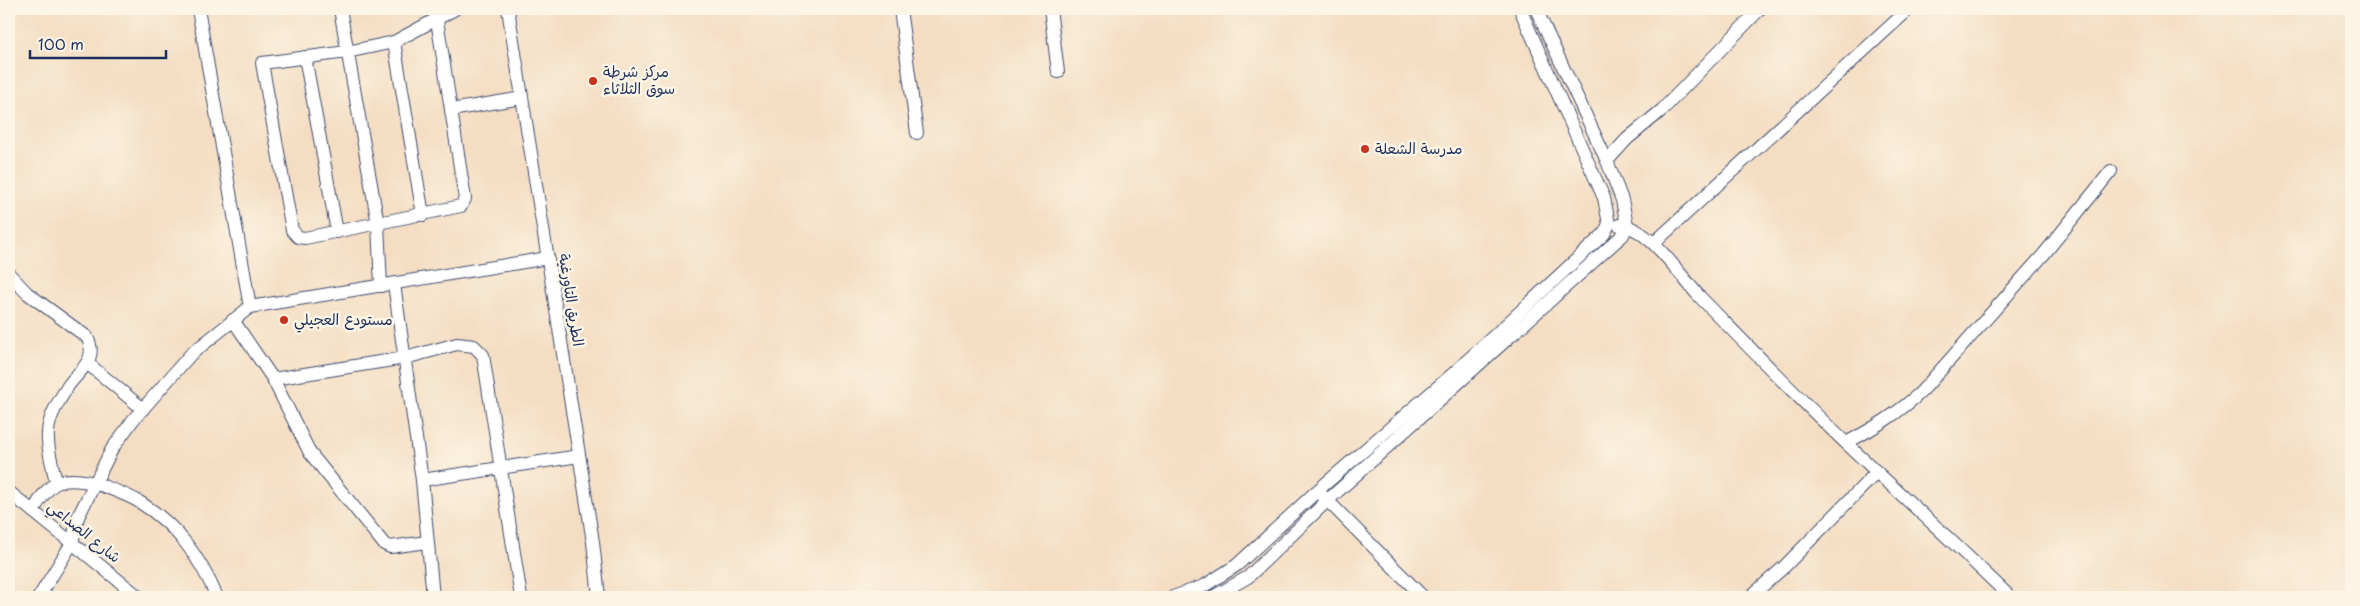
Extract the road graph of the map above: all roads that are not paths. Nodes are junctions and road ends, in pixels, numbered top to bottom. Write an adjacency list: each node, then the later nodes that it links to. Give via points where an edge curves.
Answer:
1 (198, 9): 31 (street)
2 (340, 9): 13 (street)
3 (455, 9): 11 (street)
4 (508, 9): 16 (street, الطريق التاورغية)
5 (900, 9): 18 (street)
6 (1050, 9): 15 (street)
7 (1520, 9): 23 (street, via 1604,198)
8 (1536, 9): 19 (street)
9 (1760, 9): 19 (street)
10 (1909, 9): 26 (street)
11 (437, 20): 12 (street); 17 (street)
12 (394, 42): 13 (street); 21 (street)
13 (347, 52): 14 (street); 22 (street)
14 (305, 57): 25 (street); 25 (street, via 262,63 292,230 298,237 305,238)
15 (1058, 72)
16 (522, 98): 17 (street); 27 (street, الطريق التاورغية)
17 (451, 110): 21 (street, via 465,199 461,206)
18 (917, 133)
19 (1607, 162): 24 (street)
20 (2111, 171): 39 (street, via 2044,254 1922,390 1904,408)
21 (423, 215): 22 (street)
22 (378, 224): 25 (street); 30 (street)
23 (1609, 224): 24 (street); 33 (street, via 1597,242)
24 (1628, 225): 26 (street); 35 (street, via 1618,241)
25 (336, 232)
26 (1654, 243): 39 (street, via 1695,291)
27 (548, 258): 29 (street); 40 (street, الطريق التاورغية)
28 (9, 274): 36 (street, via 27,293 87,337 92,346)
29 (394, 284): 30 (street); 34 (street)
30 (381, 286): 31 (street)
31 (250, 307): 32 (street)
32 (233, 320): 37 (street); 38 (street, via 191,354)
33 (1476, 352): 35 (street); 46 (street)
34 (405, 358): 37 (street); 41 (street, via 457,344 474,346 483,355); 43 (street)
35 (1485, 361): 48 (street)
36 (87, 363): 38 (street); 44 (street, via 69,385 50,421 48,440)
37 (273, 379): 50 (street, via 310,454 384,544 390,547)
38 (142, 409): 45 (street, via 112,449)
39 (1846, 443): 42 (street)
40 (579, 456): 41 (street); 57 (street, الطريق التاورغية)
41 (499, 468): 43 (street); 56 (street)
42 (1877, 472): 61 (street); 62 (street)
43 (422, 480): 50 (street)
44 (56, 482): 45 (street); 49 (street, via 46,489)
45 (95, 483): 51 (street, via 78,517); 54 (street, via 140,502 166,521 186,541 205,570)
46 (1317, 491): 48 (street); 58 (street, via 1237,565 1204,586)
47 (10, 496): 49 (street, شارع الصداعي)
48 (1328, 500): 59 (street, via 1248,577); 60 (street)
49 (32, 511): 51 (street, شارع الصداعي)
50 (427, 542): 55 (street)
51 (72, 543): 52 (street); 53 (street, شارع الصداعي)
52 (39, 597)
53 (139, 597)
54 (217, 597)
55 (433, 597)
56 (521, 597)
57 (599, 597)
58 (1173, 597)
59 (1213, 597)
60 (1423, 597)
61 (1750, 597)
62 (2010, 597)

